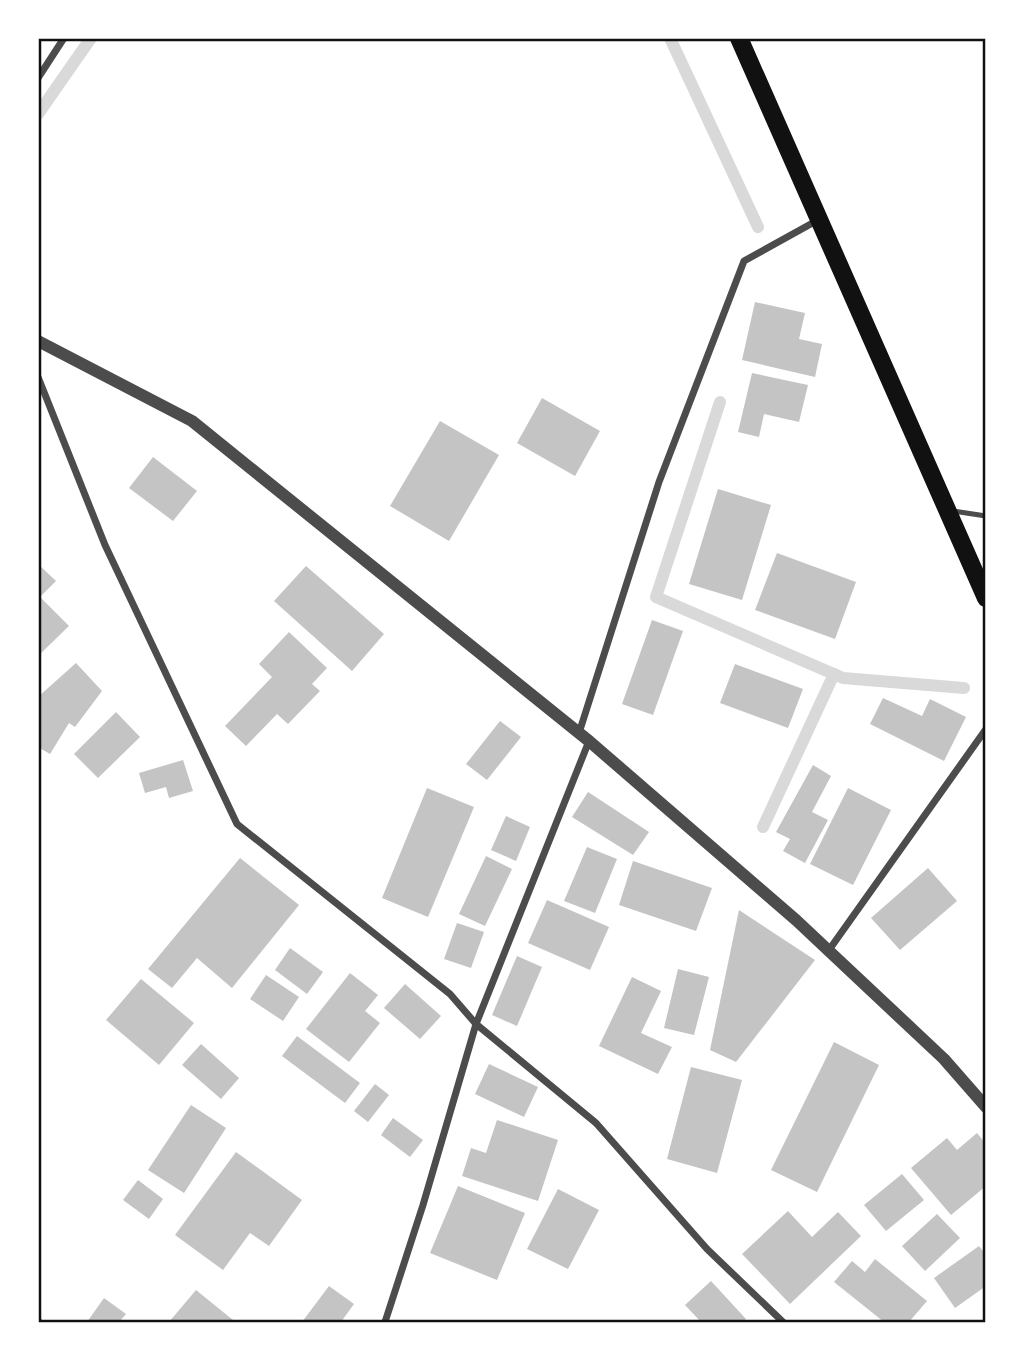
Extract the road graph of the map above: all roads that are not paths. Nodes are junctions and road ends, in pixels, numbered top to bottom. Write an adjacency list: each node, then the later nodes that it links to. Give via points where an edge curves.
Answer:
1 (64, 38): 3 (street)
2 (739, 38): 4 (main road)
3 (38, 78)
4 (818, 220): 7 (main road); 11 (street, via 744,261 659,482)
5 (38, 341): 11 (street, via 192,421)
6 (38, 377): 13 (street, via 105,545 237,824 450,994)
7 (947, 510): 8 (lane); 9 (main road)
8 (985, 516)
9 (985, 598)
10 (985, 729): 12 (street)
11 (584, 738): 12 (street); 13 (street)
12 (829, 950): 14 (street, via 944,1059)
13 (475, 1024): 15 (street); 16 (street, via 596,1123 707,1250)
14 (985, 1107)
15 (385, 1322)
16 (783, 1322)

